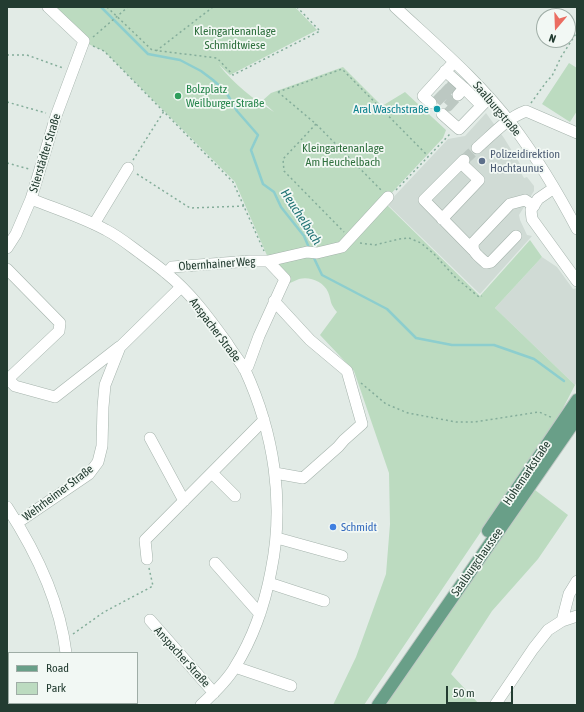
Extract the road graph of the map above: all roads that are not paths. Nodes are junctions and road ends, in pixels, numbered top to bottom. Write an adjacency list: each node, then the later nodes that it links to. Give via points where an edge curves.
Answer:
1 (48, 7): 13 (street, Stierstädter Straße, via 85,42 56,116)
2 (395, 7): 3 (street, Saalburgstraße)
3 (454, 62): 4 (street, Saalburgstraße); 5 (street, via 439,86 460,91)
4 (489, 98): 5 (street); 7 (street, Saalburgstraße)
5 (481, 105): 6 (street, via 458,129)
6 (442, 114)
7 (508, 120): 8 (street, via 526,111); 9 (street); 11 (street, Saalburgstraße)
8 (577, 133)
9 (478, 148)
10 (128, 168): 17 (street)
11 (554, 188): 14 (street); 15 (street, Saalburgstraße)
12 (388, 197): 23 (street, via 342,247)
13 (31, 200): 17 (street, Anspacher Straße); 21 (street, Stierstädter Straße)
14 (534, 206): 22 (street, via 525,200 510,204 474,242); 26 (street, via 531,210 532,219)
15 (570, 216): 18 (street, Saalburgstraße); 19 (street)
16 (442, 219): 16 (street, via 479,180 463,161 424,200); 22 (street)
17 (94, 224): 25 (street, Anspacher Straße, via 126,242)
18 (577, 229)
19 (577, 235)
20 (516, 236): 22 (street, via 491,262 486,263)
21 (7, 248)
22 (473, 250)
23 (268, 261): 25 (street, Obernhainer Weg, via 172,267); 28 (street, Obernhainer Weg, via 285,279)
24 (7, 269): 31 (street, via 60,323 59,331)
25 (167, 273): 27 (street, Anspacher Straße)
26 (577, 281)
27 (181, 287): 29 (street, Wehrheimer Straße); 30 (street, Anspacher Straße, via 209,318)
28 (274, 301): 30 (street, Obernhainer Weg, via 248,366); 36 (street, via 310,340 348,371 362,424 303,478)
29 (120, 347): 31 (street, Wehrheimer Straße, via 55,397 15,386); 41 (street, Wehrheimer Straße, via 105,385 102,446 98,462 89,474)
30 (244, 369): 34 (street, Anspacher Straße)
31 (8, 380)
32 (577, 400): 53 (main road, Hohemarkstraße, via 456,580)
33 (577, 418): 53 (main road, Saalburgchaussee)
34 (264, 420): 36 (street, Anspacher Straße); 37 (street)
35 (150, 438): 39 (street)
36 (275, 473): 42 (street, Anspacher Straße)
37 (213, 474): 38 (street); 39 (street)
38 (234, 496)
39 (184, 501): 44 (street, via 145,540)
40 (7, 507): 41 (street)
41 (17, 523): 54 (street, via 48,585 65,640)
42 (277, 538): 43 (street); 47 (street, Anspacher Straße)
43 (342, 556)
44 (147, 559)
45 (215, 563): 49 (street)
46 (577, 581): 52 (street, via 569,594)
47 (269, 583): 48 (street); 49 (street, Anspacher Straße)
48 (324, 601)
49 (260, 614): 55 (street, Anspacher Straße)
50 (577, 616): 52 (street)
51 (150, 620): 57 (street, Anspacher Straße)
52 (562, 621): 60 (street, via 548,630)
53 (429, 630): 59 (main road, Saalburgchaussee)
54 (66, 652)
55 (235, 667): 56 (street); 57 (street, Anspacher Straße)
56 (291, 686)
57 (214, 693): 58 (street, Anspacher Straße)
58 (201, 705)
59 (378, 705)
60 (495, 705)

